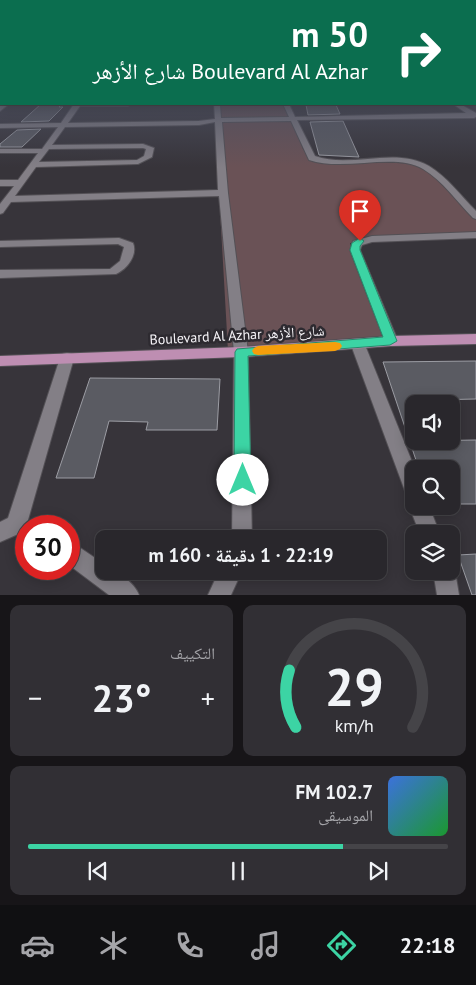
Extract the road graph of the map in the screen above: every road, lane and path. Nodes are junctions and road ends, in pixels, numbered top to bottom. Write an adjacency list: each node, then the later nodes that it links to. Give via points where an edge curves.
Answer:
1 (72, 112): 7 (street)
2 (218, 112): 6 (street)
3 (290, 112): 5 (street)
4 (475, 117): 5 (street)
5 (295, 121): 6 (street); 17 (street, via 312,158 327,162 406,161 421,164)
6 (219, 122): 7 (street); 14 (street)
7 (63, 125): 8 (street); 9 (street)
8 (0, 126)
9 (45, 149): 10 (street); 11 (street); 11 (street, via 150,148 148,158 138,162)
10 (0, 151)
11 (34, 165): 13 (street)
12 (0, 183): 13 (street)
13 (22, 183): 15 (street)
14 (223, 193): 15 (street); 24 (street)
15 (10, 199): 16 (street)
16 (0, 211)
17 (476, 216)
18 (476, 235): 22 (street, via 372,239 355,245)
19 (0, 244): 20 (street, via 119,241 129,245 122,265 112,272)
20 (0, 274)
21 (476, 338): 22 (main road, Boulevard Al Azhar شارع الأزهر)
22 (390, 341): 23 (main road, Boulevard Al Azhar شارع الأزهر)
23 (358, 345): 24 (main road, Boulevard Al Azhar شارع الأزهر); 27 (street)
24 (241, 352): 25 (main road, Boulevard Al Azhar شارع الأزهر); 29 (street)
25 (67, 358): 26 (main road, Boulevard Al Azhar شارع الأزهر); 28 (street)
26 (0, 361)
27 (405, 468)
28 (14, 529)
29 (242, 530)
30 (80, 560): 33 (street)
31 (226, 580): 34 (street)
32 (446, 580): 35 (street)
33 (128, 595)
34 (219, 595)
35 (448, 595)

